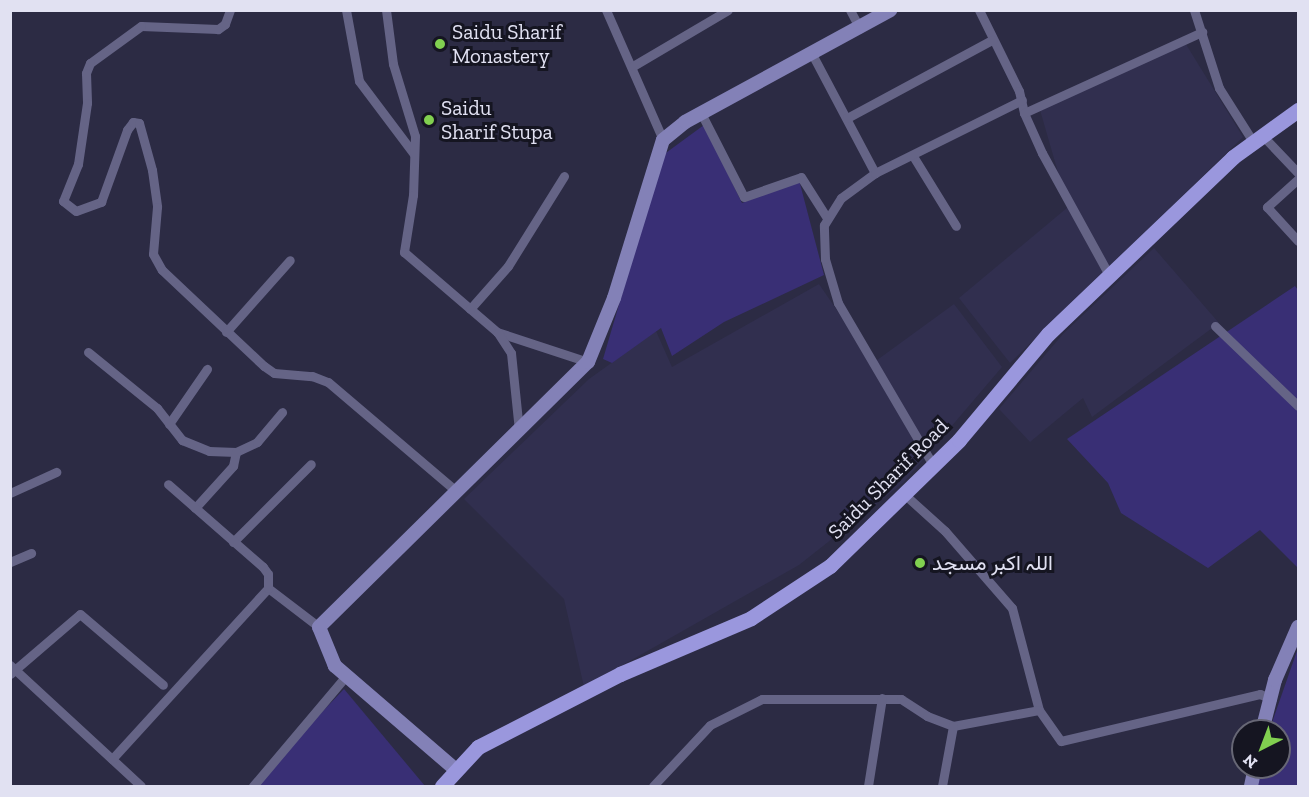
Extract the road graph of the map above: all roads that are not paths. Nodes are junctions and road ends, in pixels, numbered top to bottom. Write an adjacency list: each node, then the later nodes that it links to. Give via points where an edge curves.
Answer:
1 (230, 10): 36 (street, via 225,24 218,29 141,26 90,63 78,164 63,201 76,211 100,202 127,130 133,122 139,123 153,179 156,262)
2 (346, 10): 23 (street, via 359,81)
3 (386, 10): 23 (street, via 393,64 415,135)
4 (606, 10): 14 (street)
5 (728, 10): 14 (street)
6 (850, 10): 10 (street)
7 (890, 10): 10 (street)
8 (979, 10): 12 (street)
9 (1194, 10): 11 (street)
10 (860, 28): 13 (street)
11 (1202, 32): 19 (street); 21 (street, via 1219,88)
12 (992, 40): 15 (street); 20 (street)
13 (812, 54): 18 (street); 20 (street)
14 (633, 66): 22 (street)
15 (1022, 100): 19 (street); 24 (street)
16 (1299, 102): 21 (main road)
17 (1299, 110): 21 (main road)
18 (701, 113): 22 (street); 29 (street, via 744,197 801,177)
19 (1024, 113): 33 (street)
20 (847, 118): 25 (street)
21 (1254, 137): 26 (street); 33 (main road, Saidu Sharif Road)
22 (663, 140): 39 (street, via 614,298)
23 (414, 154): 34 (street, via 404,252)
24 (913, 156): 25 (street); 30 (street)
25 (875, 173): 29 (street, via 841,198)
26 (1299, 173)
27 (564, 176): 34 (street, via 508,266)
28 (1299, 179): 31 (street, via 1268,207)
29 (827, 218): 47 (street, via 825,259 838,303)
30 (956, 226)
31 (1299, 241)
32 (290, 260): 36 (street)
33 (1109, 275): 47 (main road, Saidu Sharif Road, via 1048,334)
34 (470, 309): 37 (street)
35 (1215, 327): 41 (street)
36 (226, 332): 50 (street, via 274,373 312,376 328,382)
37 (497, 332): 39 (street); 44 (street, via 511,353)
38 (88, 352): 43 (street, via 157,408)
39 (588, 362): 44 (street)
40 (207, 369): 43 (street)
41 (1299, 406)
42 (282, 412): 45 (street, via 257,442)
43 (170, 424): 45 (street, via 182,440 209,451)
44 (519, 430): 50 (street)
45 (236, 452): 53 (street, via 233,465)
46 (312, 464): 54 (street)
47 (933, 465): 52 (main road, Saidu Sharif Road)
48 (56, 472): 51 (street)
49 (168, 484): 53 (street)
50 (455, 490): 58 (street)
51 (10, 493)
52 (904, 494): 65 (street, via 945,531 1012,608); 69 (main road, Saidu Sharif Road, via 831,566 751,618 620,674 488,741)
53 (195, 508): 54 (street)
54 (233, 542): 57 (street, via 263,567 268,574)
55 (32, 553): 56 (street)
56 (10, 562)
57 (268, 588): 58 (street); 68 (street)
58 (319, 627): 61 (street, via 328,656)
59 (1299, 627): 64 (street, via 1275,680)
60 (13, 670): 62 (street, via 80,614); 68 (street)
61 (345, 676): 69 (street); 71 (street)
62 (163, 685)
63 (882, 698): 67 (street, via 901,699 927,716); 73 (street, via 762,699 710,725); 74 (street)
64 (1272, 699): 65 (street, via 1260,694 1061,741); 66 (street)
65 (1039, 710): 67 (street)
66 (1266, 719)
67 (953, 726): 75 (street)
68 (112, 759): 70 (street)
69 (456, 770): 72 (main road, Saidu Sharif Road)
70 (141, 786)
71 (253, 786)
72 (442, 786)
73 (653, 786)
74 (868, 786)
75 (942, 786)

